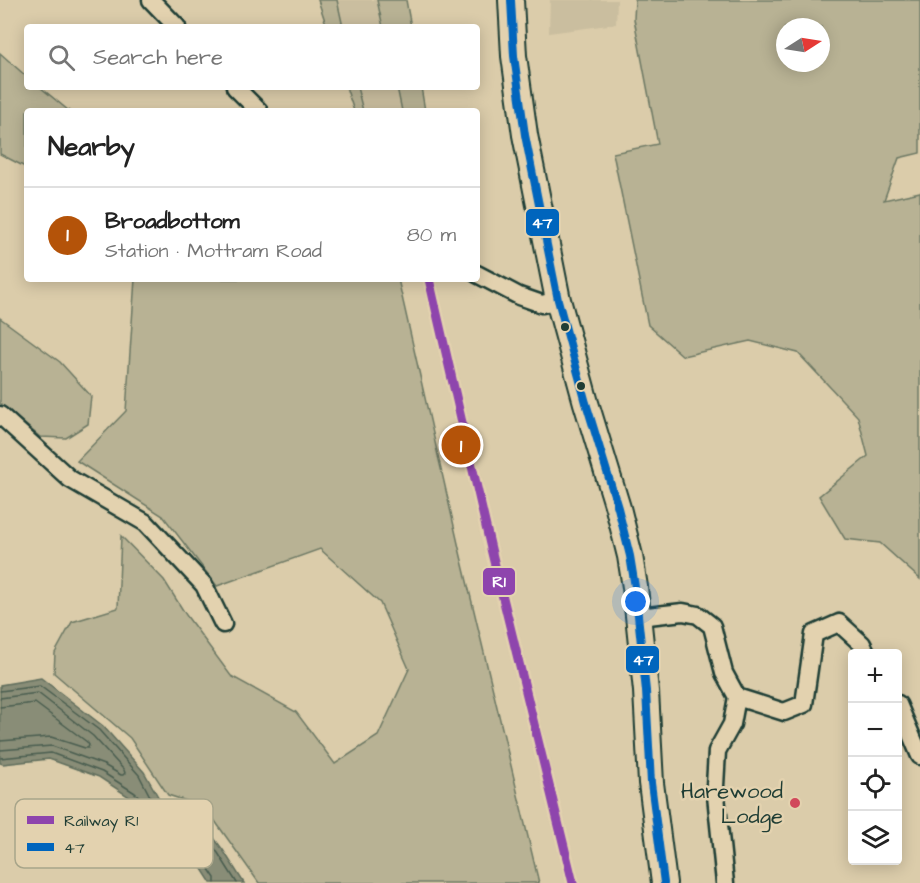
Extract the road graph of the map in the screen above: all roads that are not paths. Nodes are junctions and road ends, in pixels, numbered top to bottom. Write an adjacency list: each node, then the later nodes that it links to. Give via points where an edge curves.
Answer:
1 (152, 0): 3 (street)
2 (511, 0): 7 (street, via 525,135)
3 (174, 24)
4 (238, 90): 5 (street)
5 (256, 108)
6 (480, 276): 7 (street, via 542,304)
7 (558, 300): 9 (street, via 618,508)
8 (0, 415): 10 (street, via 70,479 146,523 204,585)
9 (639, 616): 12 (street, via 683,612 698,615 712,626 724,673); 15 (street, via 651,783)
10 (223, 624)
11 (864, 649): 12 (street, via 839,623 814,634 804,704 784,712)
12 (737, 697): 16 (street, via 732,724 717,751 715,786)
13 (902, 715): 14 (street)
14 (920, 756)
15 (664, 883)
16 (725, 883)

